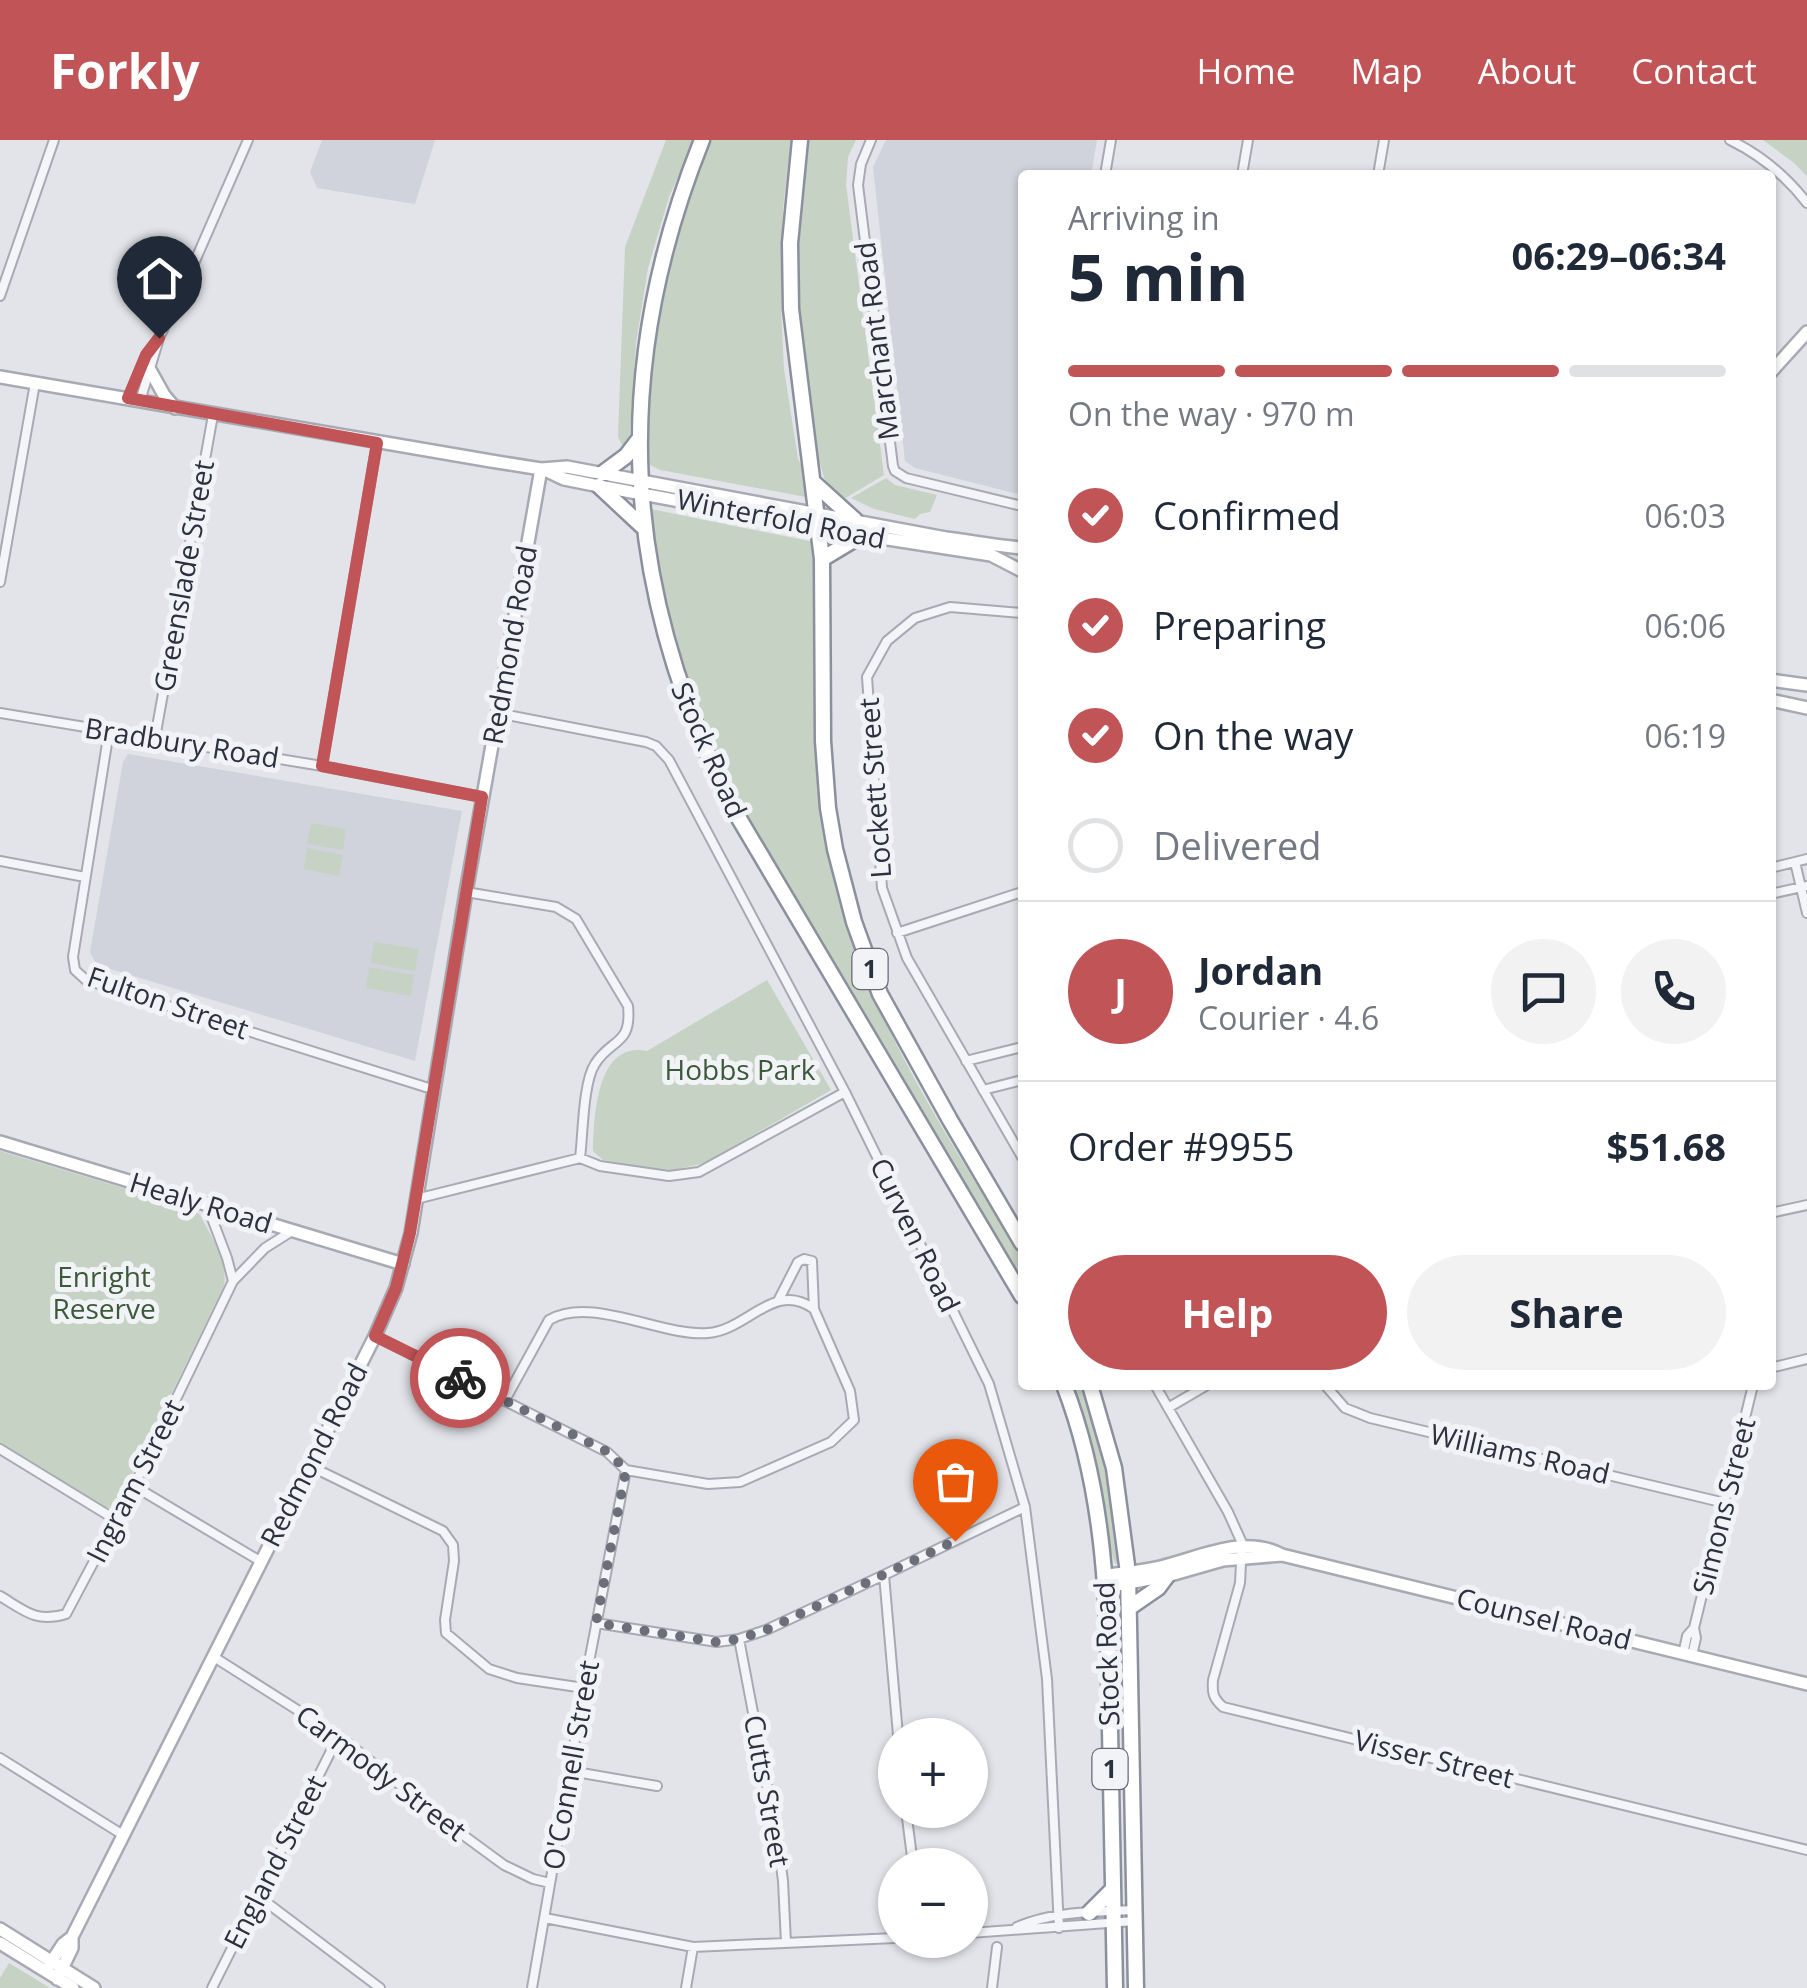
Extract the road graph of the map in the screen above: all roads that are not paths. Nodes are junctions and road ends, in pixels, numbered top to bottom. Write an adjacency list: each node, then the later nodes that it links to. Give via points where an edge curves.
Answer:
1 (54, 140): 16 (street)
2 (248, 140): 18 (street)
3 (702, 140): 26 (highway, Stock Road / 1, via 656,285)
4 (800, 140): 30 (highway, 1, via 791,309)
5 (872, 140): 32 (street, Marchant Road, via 858,185 893,466 906,478)
6 (1111, 140): 10 (street)
7 (1248, 140): 11 (street)
8 (1384, 140): 12 (street)
9 (1730, 140): 14 (street)
10 (1106, 170)
11 (1243, 170)
12 (1379, 170)
13 (1776, 170): 15 (street)
14 (1776, 170)
15 (1807, 203)
16 (0, 296)
17 (1805, 336): 19 (street)
18 (159, 338): 20 (street); 23 (street, via 146,355)
19 (1776, 366)
20 (150, 370): 23 (street); 24 (street)
21 (0, 378): 22 (street, Winterfold Road)
22 (35, 383): 23 (street, Winterfold Road); 40 (street)
23 (134, 400): 24 (street, Winterfold Road)
24 (175, 408): 25 (street, Winterfold Road)
25 (213, 415): 27 (street, Winterfold Road); 49 (street, Greenslade Street)
26 (640, 438): 29 (highway); 31 (highway, Stock Road / 1)
27 (377, 443): 28 (street, Winterfold Road); 50 (street)
28 (541, 468): 29 (street, Winterfold Road, via 567,467); 47 (street, Redmond Road)
29 (601, 479): 31 (street, Winterfold Road); 35 (highway)
30 (814, 482): 33 (highway, 1); 34 (highway)
31 (641, 486): 33 (street, Winterfold Road); 35 (highway, Stock Road / 1)
32 (1018, 505)
33 (817, 520): 34 (street, Winterfold Road); 36 (street, Winterfold Road); 38 (highway, 1)
34 (855, 520): 37 (street, Winterfold Road)
35 (644, 528): 80 (highway, Stock Road / 1, via 670,658 715,774)
36 (862, 535): 38 (highway); 39 (street, Winterfold Road, via 991,556)
37 (1018, 548)
38 (822, 559): 77 (highway, 1, via 826,778 854,922 897,1029)
39 (1018, 570)
40 (0, 582)
41 (1018, 613): 62 (street, Lockett Street, via 950,607 915,618 887,641 868,677 882,888)
42 (1776, 681): 43 (street)
43 (1807, 685)
44 (1776, 701): 45 (street)
45 (1807, 708)
46 (0, 713): 48 (street, Bradbury Road)
47 (497, 713): 51 (street, Redmond Road); 68 (street, Curven Road, via 656,746 669,760)
48 (110, 731): 49 (street, Bradbury Road); 56 (street, Fulton Street)
49 (155, 738): 50 (street, Bradbury Road)
50 (322, 766): 51 (street, Bradbury Road)
51 (482, 797): 58 (street, Redmond Road)
52 (1807, 859): 54 (street)
53 (0, 861): 56 (street)
54 (1796, 862): 55 (street); 57 (street)
55 (1776, 867)
56 (86, 877): 66 (street, Fulton Street, via 73,957 86,980)
57 (1804, 886): 60 (street); 61 (street)
58 (466, 892): 66 (street, Redmond Road); 71 (street, via 556,907 576,920 628,1006 624,1036 589,1076)
59 (1018, 893): 62 (street)
60 (1776, 893)
61 (1807, 913)
62 (896, 932): 64 (street, Lockett Street)
63 (1018, 1048): 64 (street)
64 (966, 1061): 67 (street, Lockett Street)
65 (1018, 1081): 67 (street)
66 (435, 1090): 72 (street, Redmond Road)
67 (984, 1090): 70 (street, Lockett Street)
68 (844, 1092): 71 (street, via 699,1172 669,1176); 99 (street, Curven Road, via 989,1384)
69 (0, 1142): 73 (street, Healy Road)
70 (1018, 1150)
71 (580, 1158): 72 (street)
72 (416, 1198): 78 (street, Redmond Road)
73 (207, 1204): 76 (street, Healy Road); 79 (street)
74 (1807, 1204): 75 (street)
75 (1776, 1212)
76 (292, 1231): 78 (street, Healy Road); 79 (street, Ingram Street)
77 (1018, 1236)
78 (403, 1264): 83 (street, Redmond Road)
79 (234, 1281): 97 (street, Ingram Street)
80 (1018, 1289)
81 (779, 1300): 82 (street, via 802,1301); 82 (street, via 798,1262 812,1261); 92 (street, via 710,1333 592,1312 561,1313 549,1320)
82 (814, 1310): 96 (street, via 850,1391 854,1420 831,1442 740,1482 708,1484)
83 (375, 1336): 92 (street); 95 (street, Redmond Road)
84 (1807, 1359): 85 (street)
85 (1776, 1367)
86 (1066, 1390): 106 (highway, Stock Road / 1, via 1097,1507)
87 (1091, 1390): 105 (highway, Stock Road / 1, via 1114,1468)
88 (1157, 1390): 93 (street)
89 (1199, 1390): 93 (street)
90 (1329, 1390): 98 (street, Williams Road, via 1345,1408 1370,1418)
91 (1753, 1390): 98 (street, Simons Street)
92 (504, 1400): 96 (street, via 608,1452)
93 (1168, 1408): 101 (street, via 1240,1535)
94 (0, 1449): 100 (street)
95 (310, 1466): 102 (street, Redmond Road); 114 (street, via 443,1532 453,1545 445,1620 455,1642 502,1674)
96 (626, 1470): 109 (street, O'Connell Street)
97 (134, 1486): 100 (street, Ingram Street); 102 (street)
98 (1725, 1503): 111 (street, Simons Street)
99 (1025, 1507): 103 (street); 127 (street, Curven Road, via 1048,1680)
100 (116, 1520): 107 (street, Ingram Street, via 66,1614 34,1617)
101 (1242, 1552): 104 (street, Counsel Road); 105 (street, Counsel Road); 111 (street, Counsel Road, via 1282,1555); 121 (street, Visser Street, via 1213,1680 1214,1699 1223,1707)
102 (260, 1561): 112 (street, Redmond Road)
103 (884, 1575): 110 (street); 115 (street)
104 (1167, 1576): 105 (street, Counsel Road); 108 (highway)
105 (1128, 1579): 106 (street, Counsel Road); 108 (highway, Stock Road / 1)
106 (1106, 1581): 123 (highway, Stock Road / 1)
107 (0, 1596)
108 (1128, 1608): 126 (highway, Stock Road / 1)
109 (596, 1623): 110 (street, via 716,1642); 114 (street, O'Connell Street)
110 (739, 1639): 136 (street, Cutts Street, via 778,1844)
111 (1688, 1654): 113 (street, Counsel Road)
112 (214, 1657): 116 (street, Carmody Street); 120 (street, Redmond Road)
113 (1807, 1684)
114 (584, 1688): 118 (street, O'Connell Street)
115 (897, 1718)
116 (340, 1737): 122 (street, Carmody Street, via 504,1865); 124 (street, England Street)
117 (0, 1758): 120 (street)
118 (570, 1771): 119 (street); 122 (street, O'Connell Street)
119 (658, 1786)
120 (124, 1835): 139 (street, Redmond Road)
121 (1807, 1850)
122 (550, 1883): 129 (street, O'Connell Street)
123 (1113, 1888): 125 (highway); 128 (highway, Stock Road / 1)
124 (258, 1896): 142 (street, England Street); 143 (street)
125 (1090, 1913): 127 (street); 128 (street)
126 (1134, 1915): 128 (street); 148 (highway, Stock Road / 1)
127 (1059, 1916): 130 (street, Curven Road); 132 (street)
128 (1113, 1917): 130 (street); 147 (highway, Stock Road / 1)
129 (545, 1918): 137 (street); 144 (street, O'Connell Street)
130 (1059, 1928): 132 (street)
131 (0, 1929): 139 (street)
132 (1013, 1929): 133 (street)
133 (988, 1932)
134 (878, 1939): 136 (street)
135 (0, 1944): 139 (street)
136 (786, 1944): 137 (street)
137 (693, 1946): 145 (street)
138 (997, 1946): 146 (street)
139 (54, 1970): 140 (street); 141 (street)
140 (88, 1986)
141 (73, 1988)
142 (212, 1988)
143 (380, 1988)
144 (532, 1988)
145 (686, 1988)
146 (992, 1988)
147 (1114, 1988)
148 (1136, 1988)

